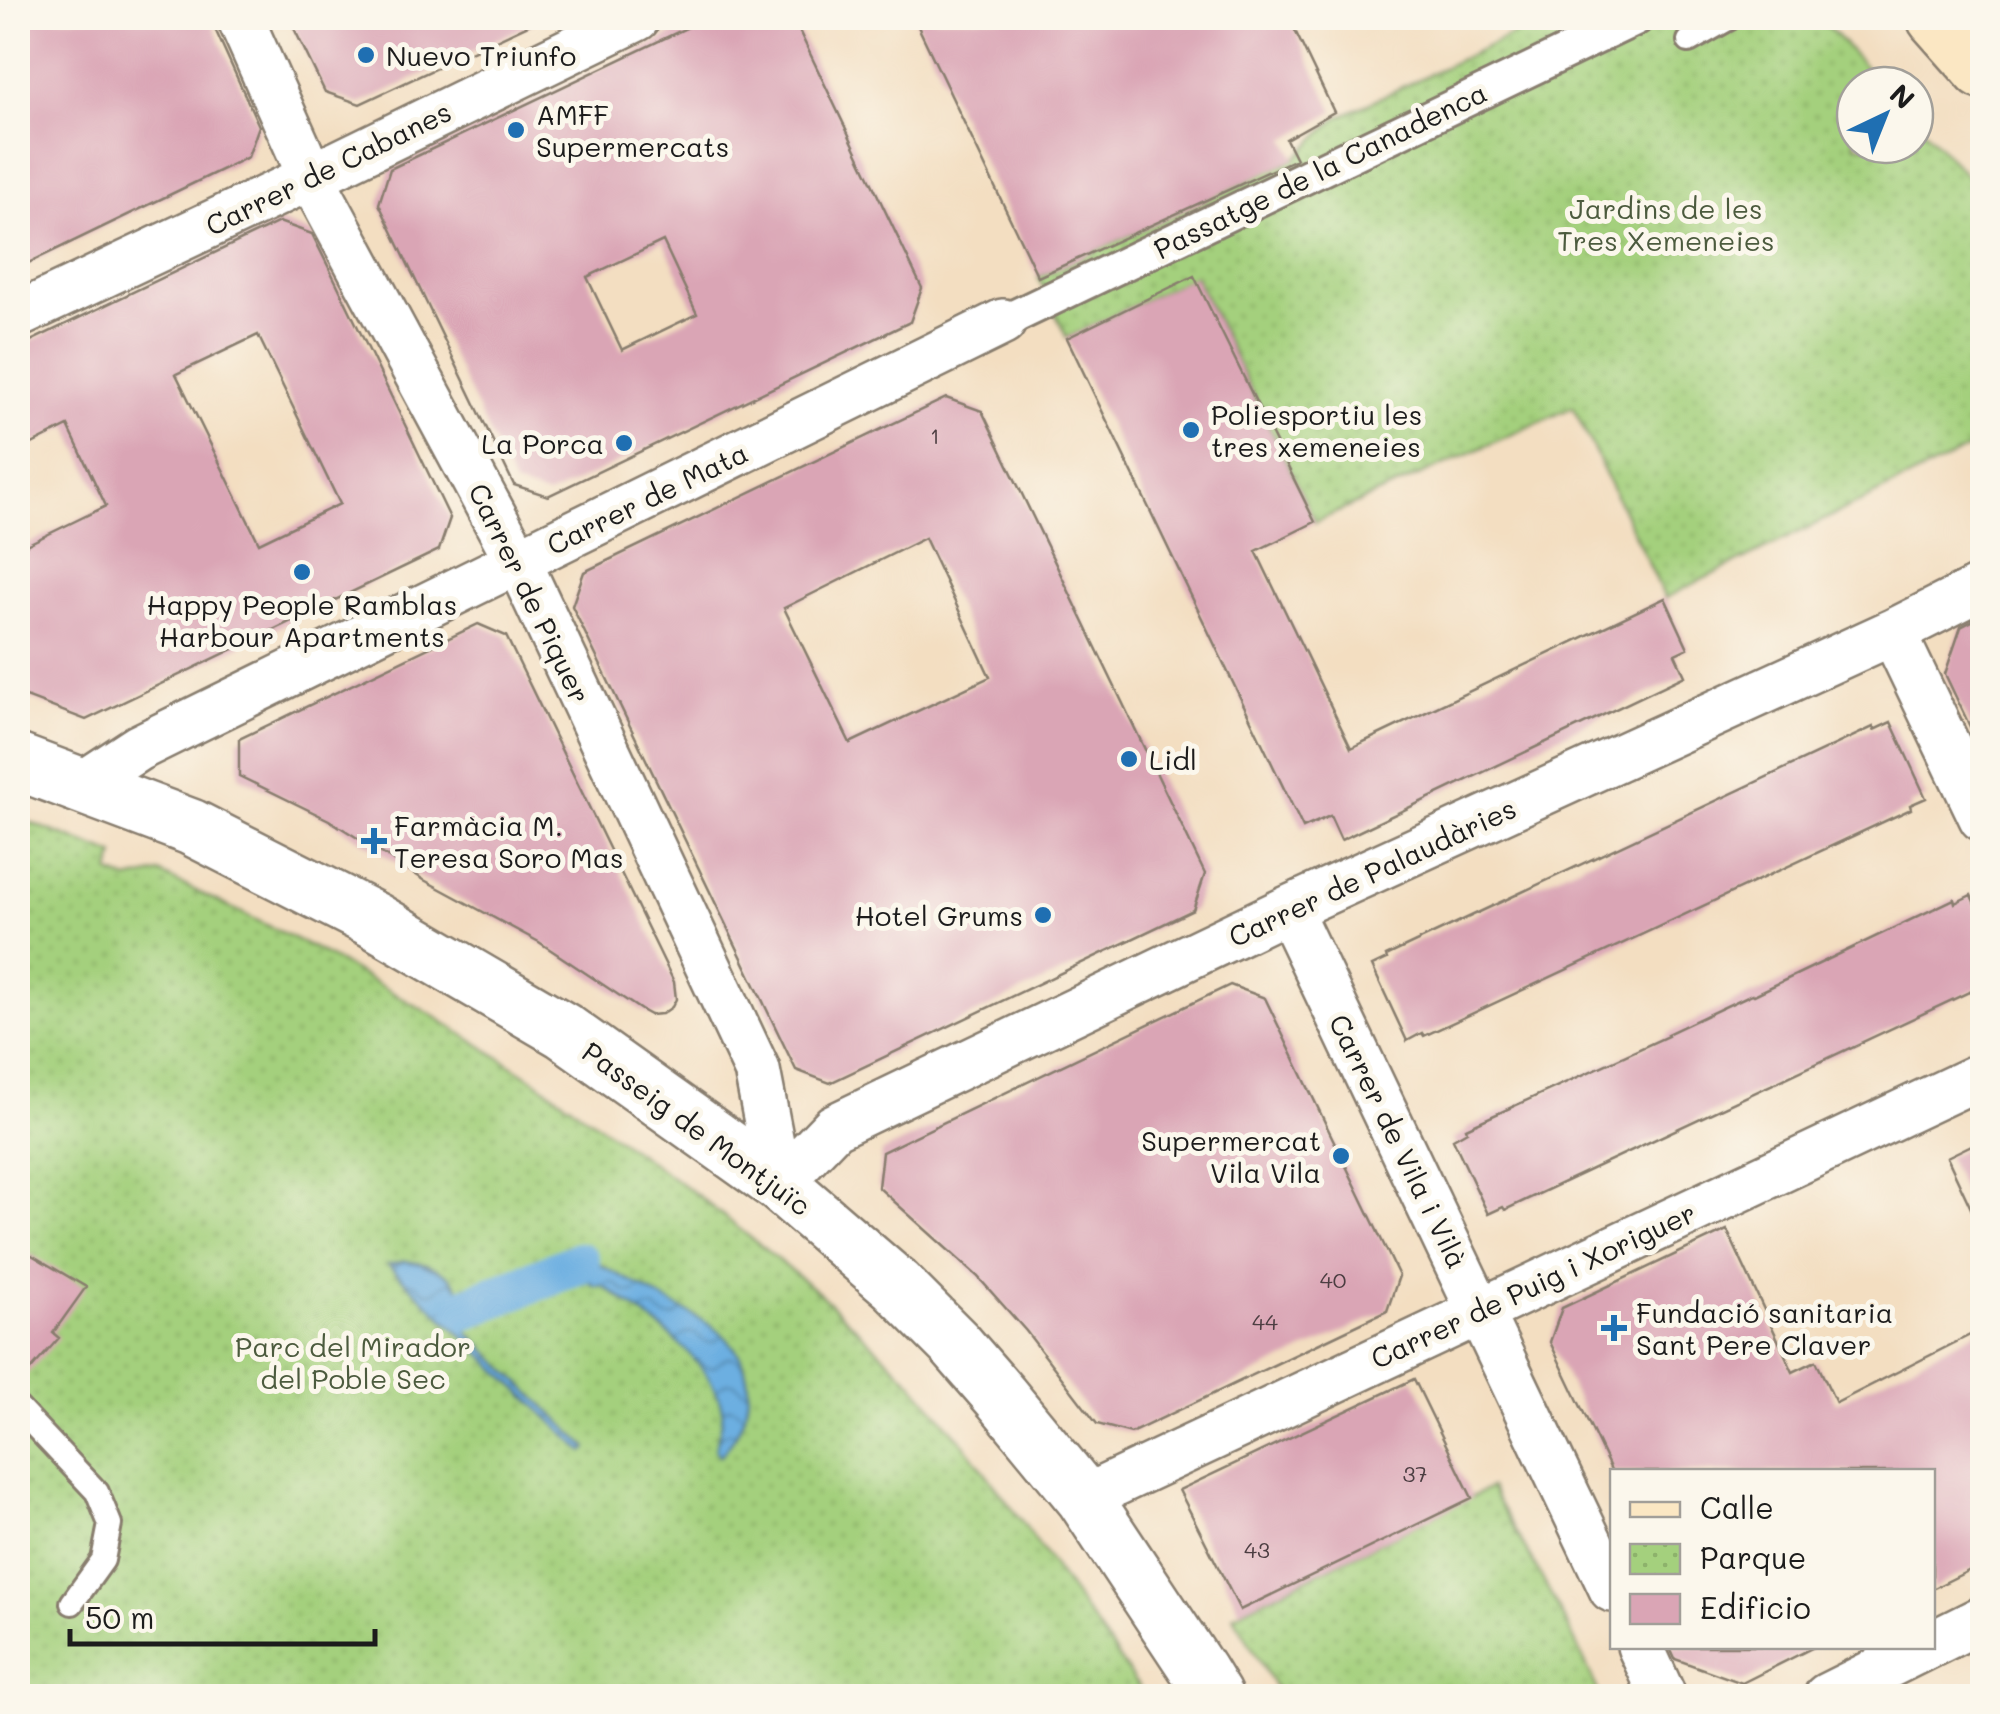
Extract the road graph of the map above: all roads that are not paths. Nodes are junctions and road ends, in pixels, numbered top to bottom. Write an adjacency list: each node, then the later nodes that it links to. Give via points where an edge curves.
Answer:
1 (240, 18): 8 (street, Carrer de Piquer)
2 (637, 18): 8 (street, Carrer de Cabanes)
3 (1637, 18): 10 (street, Passatge de la Canadenca)
4 (1730, 18): 6 (lane)
5 (1935, 18): 7 (main road)
6 (1689, 40)
7 (1982, 71)
8 (311, 177): 9 (street, Carrer de Cabanes); 11 (street, Carrer de Piquer)
9 (18, 315)
10 (1003, 322): 11 (street, Carrer de Mata)
11 (518, 561): 15 (street, Carrer de Mata, via 138,748); 19 (street, Carrer de Piquer, via 757,1070)
12 (1982, 587): 13 (street, Carrer de Palaudàries)
13 (1893, 632): 16 (street); 17 (street, Carrer de Palaudàries)
14 (18, 762): 15 (street, Passeig de Montjuïc)
15 (80, 786): 19 (street, Passeig de Montjuïc, via 191,827 406,938 564,1031)
16 (1982, 818)
17 (1288, 909): 19 (street, Carrer de Palaudàries, via 834,1127); 20 (street, Carrer de Vila i Vilà)
18 (1982, 1074): 20 (street, Carrer de Puig i Xoriguer)
19 (779, 1184): 22 (street, Passeig de Montjuïc, via 955,1344)
20 (1480, 1310): 22 (street, Carrer de Puig i Xoriguer); 23 (street, Carrer de Vila i Vilà)
21 (18, 1408): 24 (lane, via 97,1492 110,1524 103,1560)
22 (1084, 1498): 29 (street, Passeig de Montjuïc)
23 (1610, 1585)
24 (72, 1603)
25 (1982, 1619): 26 (street)
26 (1935, 1642)
27 (1641, 1649): 30 (street)
28 (1922, 1649): 31 (street)
29 (1214, 1696)
30 (1662, 1696)
31 (1827, 1696)

